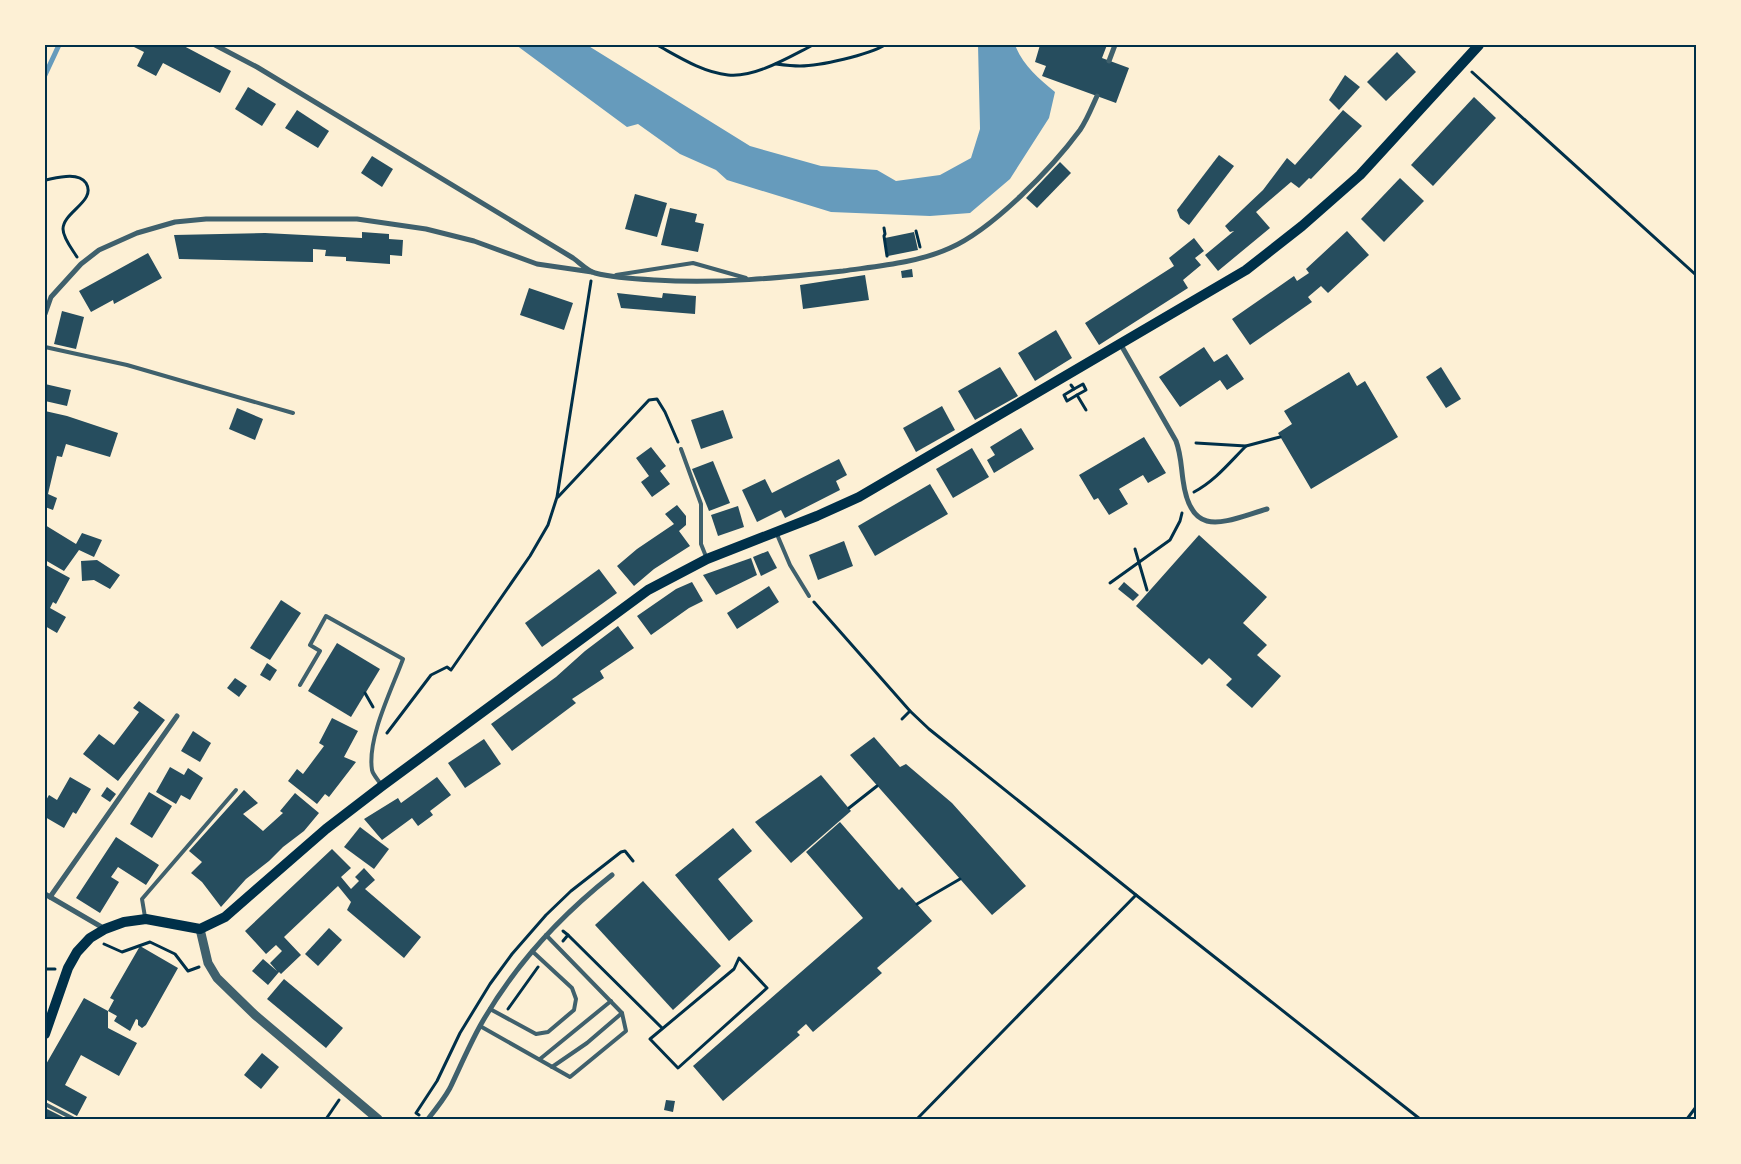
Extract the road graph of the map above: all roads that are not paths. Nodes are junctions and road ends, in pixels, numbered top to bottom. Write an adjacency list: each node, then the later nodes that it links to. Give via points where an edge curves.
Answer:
1 (215, 45): 6 (street, via 257,67)
2 (1115, 45): 4 (street)
3 (1475, 46): 10 (main road, via 1360,175 1302,226 1246,270)
4 (1109, 61)
5 (1097, 96): 8 (street, via 1081,128 1058,157 1012,204 975,234 950,248 923,258 888,264)
6 (592, 272): 7 (street); 9 (street, via 537,264 474,241 426,229 357,219 206,219 174,222 137,233 99,250 81,264 51,297)
7 (613, 276): 8 (street, via 686,282); 8 (lane, via 693,263)
8 (750, 280)
9 (45, 314)
10 (1121, 345): 14 (street, via 1176,441 1186,496 1198,518 1210,523); 15 (main road, via 859,497)
11 (45, 347): 12 (lane, via 127,364)
12 (293, 413)
13 (681, 449): 16 (lane, via 701,504 701,544)
14 (1267, 509)
15 (776, 532): 16 (main road); 17 (lane, via 790,565)
16 (707, 559): 20 (main road, via 641,595)
17 (809, 596)
18 (300, 685): 20 (lane, via 320,651 310,645 326,616 403,659 380,718 371,755 372,772)
19 (177, 716): 23 (street)
20 (382, 786): 26 (main road, via 326,829 225,917)
21 (236, 790): 24 (lane, via 142,899)
22 (612, 875): 27 (street, via 580,900)
23 (47, 895): 25 (street)
24 (146, 919): 25 (main road); 26 (main road)
25 (105, 929): 33 (main road, via 90,938 77,952 68,968)
26 (200, 929): 38 (street, via 208,963 217,978 255,1015)
27 (546, 935): 28 (street); 29 (lane)
28 (532, 951): 30 (street); 30 (lane, via 575,992 574,1010 555,1028 543,1034 530,1033)
29 (611, 1001): 31 (lane); 34 (lane)
30 (490, 1009): 32 (street)
31 (622, 1013): 35 (lane, via 587,1043); 35 (lane, via 626,1031 570,1077)
32 (480, 1026): 34 (lane); 39 (street, via 449,1090)
33 (45, 1034)
34 (540, 1059): 35 (lane)
35 (552, 1066)
36 (45, 1104): 37 (lane)
37 (74, 1119)
38 (378, 1119)
39 (428, 1119)

